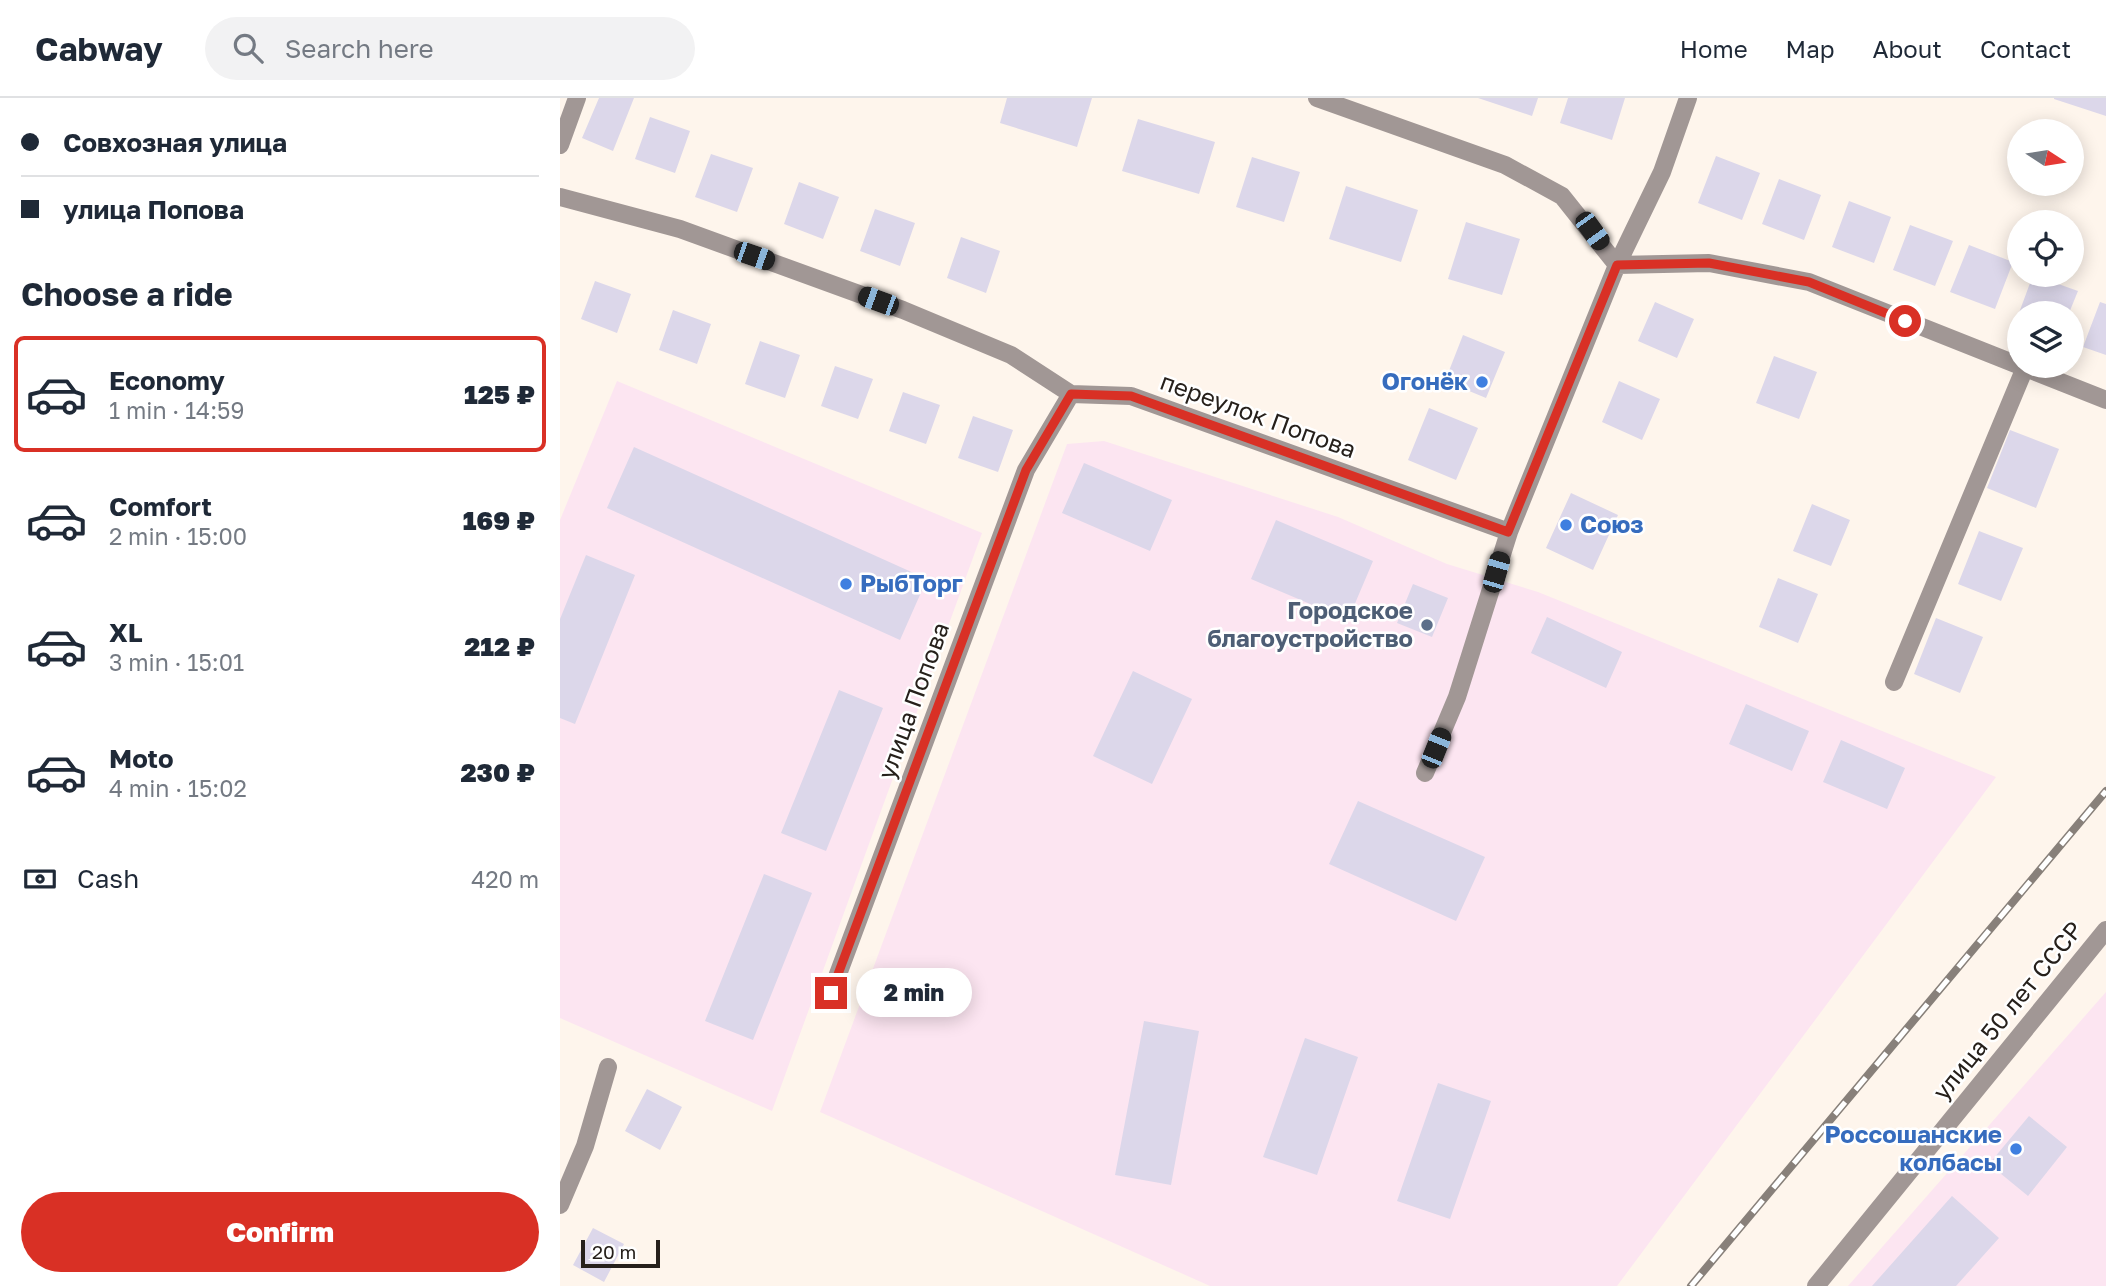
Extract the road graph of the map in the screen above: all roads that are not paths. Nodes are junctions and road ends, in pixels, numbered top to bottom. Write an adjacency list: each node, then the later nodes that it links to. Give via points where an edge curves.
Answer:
1 (577, 98): 4 (street)
2 (1317, 98): 6 (street, via 1504,165 1562,196)
3 (1688, 98): 6 (street, via 1662,172)
4 (560, 145)
5 (560, 197): 10 (street, via 680,229 903,310 1011,355)
6 (1617, 265): 7 (street, via 1709,263 1809,282); 12 (street)
7 (2007, 363)
8 (2021, 378): 13 (street)
9 (2046, 378): 11 (street)
10 (1071, 394): 12 (street, переулок Попова, via 1131,396); 16 (street, улица Попова, via 1026,470)
11 (2106, 400)
12 (1508, 532): 14 (street, via 1457,697)
13 (1894, 682)
14 (1425, 773)
15 (2106, 930): 19 (street, улица 50 лет СССР)
16 (831, 993)
17 (608, 1067): 18 (street, via 585,1146)
18 (560, 1205)
19 (1816, 1286)

